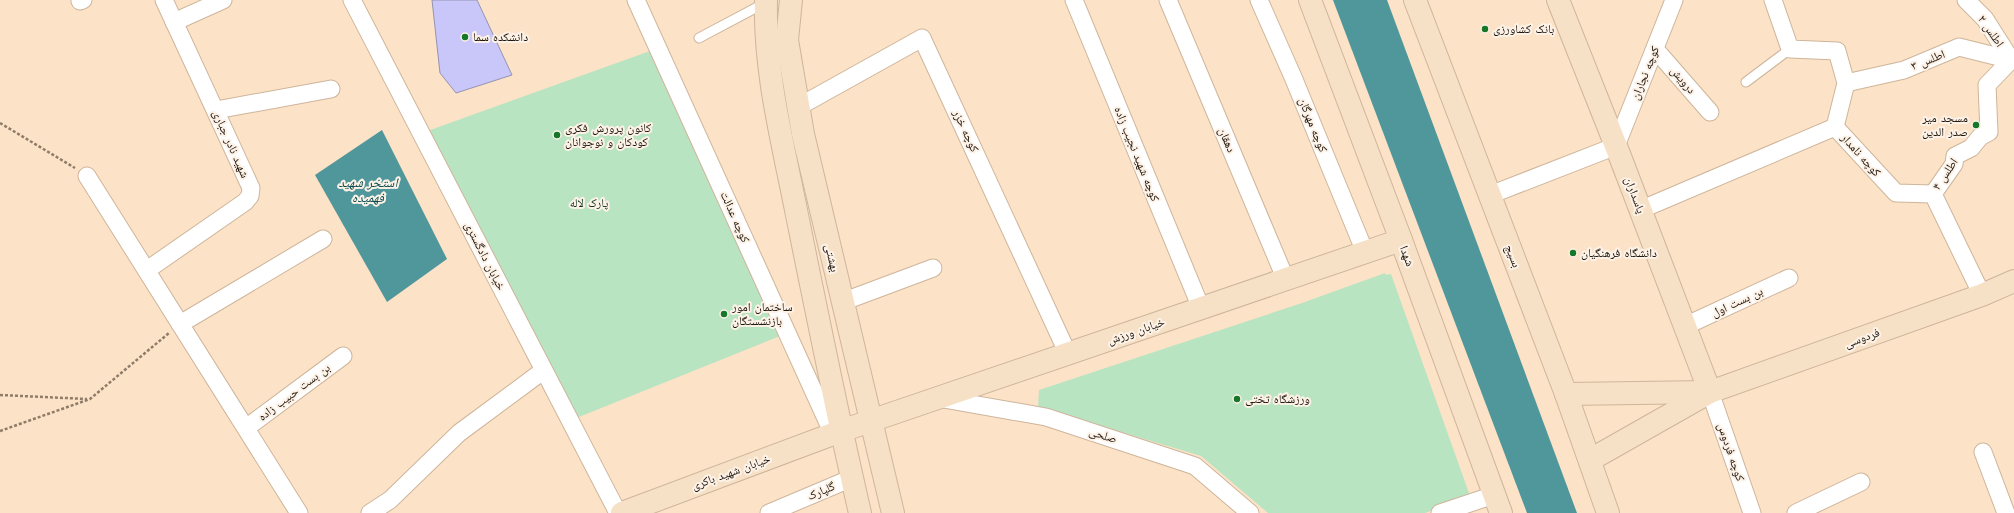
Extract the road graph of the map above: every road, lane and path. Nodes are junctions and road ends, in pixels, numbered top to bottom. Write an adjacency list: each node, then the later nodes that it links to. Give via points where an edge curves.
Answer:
1 (164, 0): 16 (street, شهید نادر جباری)
2 (223, 0): 16 (street)
3 (352, 0): 66 (street, خیابان دادگستری)
4 (636, 0): 58 (street, کوچه عدالت)
5 (791, 0): 24 (street, بهشتی, via 787,40)
6 (1074, 0): 44 (street, کوچه شهید نجیب زاده)
7 (1168, 0): 40 (street, دهقان)
8 (1259, 0): 36 (street, کوچه مهرگان)
9 (1310, 0): 35 (street, شهدا)
10 (1415, 0): 32 (street, بسیج)
11 (1558, 0): 29 (street, پاسداران)
12 (1674, 0): 18 (street, کوچه نجاران)
13 (1773, 0): 19 (street)
14 (1966, 0): 20 (street, اطلس ۲, via 1985,19)
15 (766, 1): 17 (lane); 58 (street, بهشتی, via 765,34 779,124)
16 (174, 22): 25 (street, شهید نادر جباری)
17 (699, 38)
18 (1655, 48): 26 (street, درویش); 29 (street, کوچه نجاران)
19 (1790, 49): 21 (lane); 22 (street, via 1837,51)
20 (2012, 59): 22 (street, اطلس ۳, via 1959,47 1904,70); 31 (street, اطلس ۴, via 1987,85 1989,132 1980,137 1971,148 1955,156 1954,164)
21 (1746, 82)
22 (1846, 84): 28 (street)
23 (331, 89): 25 (street)
24 (798, 107): 43 (street, بهشتی, via 802,134); 47 (street, کوچه خزر, via 922,38)
25 (216, 110): 38 (street, شهید نادر جباری, via 251,188 250,196)
26 (1710, 112)
27 (0, 123): 30 (path)
28 (1835, 127): 31 (street, کوچه نامدار, via 1896,193); 33 (street, کوچه نامدار)
29 (1616, 146): 32 (street); 33 (street, پاسداران)
30 (87, 176): 38 (street)
31 (1933, 194): 42 (street)
32 (1490, 196): 51 (street, بسیج)
33 (1640, 210): 46 (street, پاسداران)
34 (323, 239): 45 (street)
35 (1401, 240): 36 (street, خیابان ورزش); 63 (street, شهدا)
36 (1365, 252): 40 (street, خیابان ورزش)
37 (933, 268): 43 (street)
38 (147, 270): 45 (street)
39 (1788, 278): 46 (street, بن بست اول)
40 (1286, 280): 44 (street, خیابان ورزش)
41 (2014, 281): 42 (street, فردوسی)
42 (1982, 295): 50 (street, فردوسی)
43 (842, 302): 55 (street, بهشتی)
44 (1201, 308): 47 (street, خیابان ورزش)
45 (180, 324): 54 (path); 56 (street)
46 (1684, 326): 50 (street, پاسداران)
47 (1068, 354): 53 (street, خیابان ورزش)
48 (343, 356): 56 (street, بن بست حبیب زاده)
49 (540, 373): 65 (street, via 459,433 390,500)
50 (1710, 392): 51 (street); 60 (street); 74 (street, کوچه فردوس)
51 (1566, 394): 60 (street, بسیج)
52 (0, 395): 54 (path)
53 (938, 398): 55 (street, خیابان ورزش); 71 (street, صلحی, via 1046,417 1195,466)
54 (90, 399): 57 (path)
55 (870, 421): 58 (street, خیابان شهید باکری); 70 (street, بهشتی)
56 (246, 428): 64 (street)
57 (0, 431)
58 (837, 432): 61 (street, بهشتی); 67 (street, خیابان شهید باکری)
59 (1983, 452): 76 (street)
60 (1590, 460): 73 (street, بسیج)
61 (852, 478): 68 (street, گلپارک); 69 (street, بهشتی)
62 (1861, 482): 75 (street)
63 (1498, 504): 72 (street)
64 (299, 513)
65 (370, 513)
66 (618, 513)
67 (622, 513)
68 (769, 513)
69 (860, 513)
70 (893, 513)
71 (1250, 513)
72 (1440, 513)
73 (1608, 513)
74 (1752, 513)
75 (1796, 513)
76 (2006, 513)

